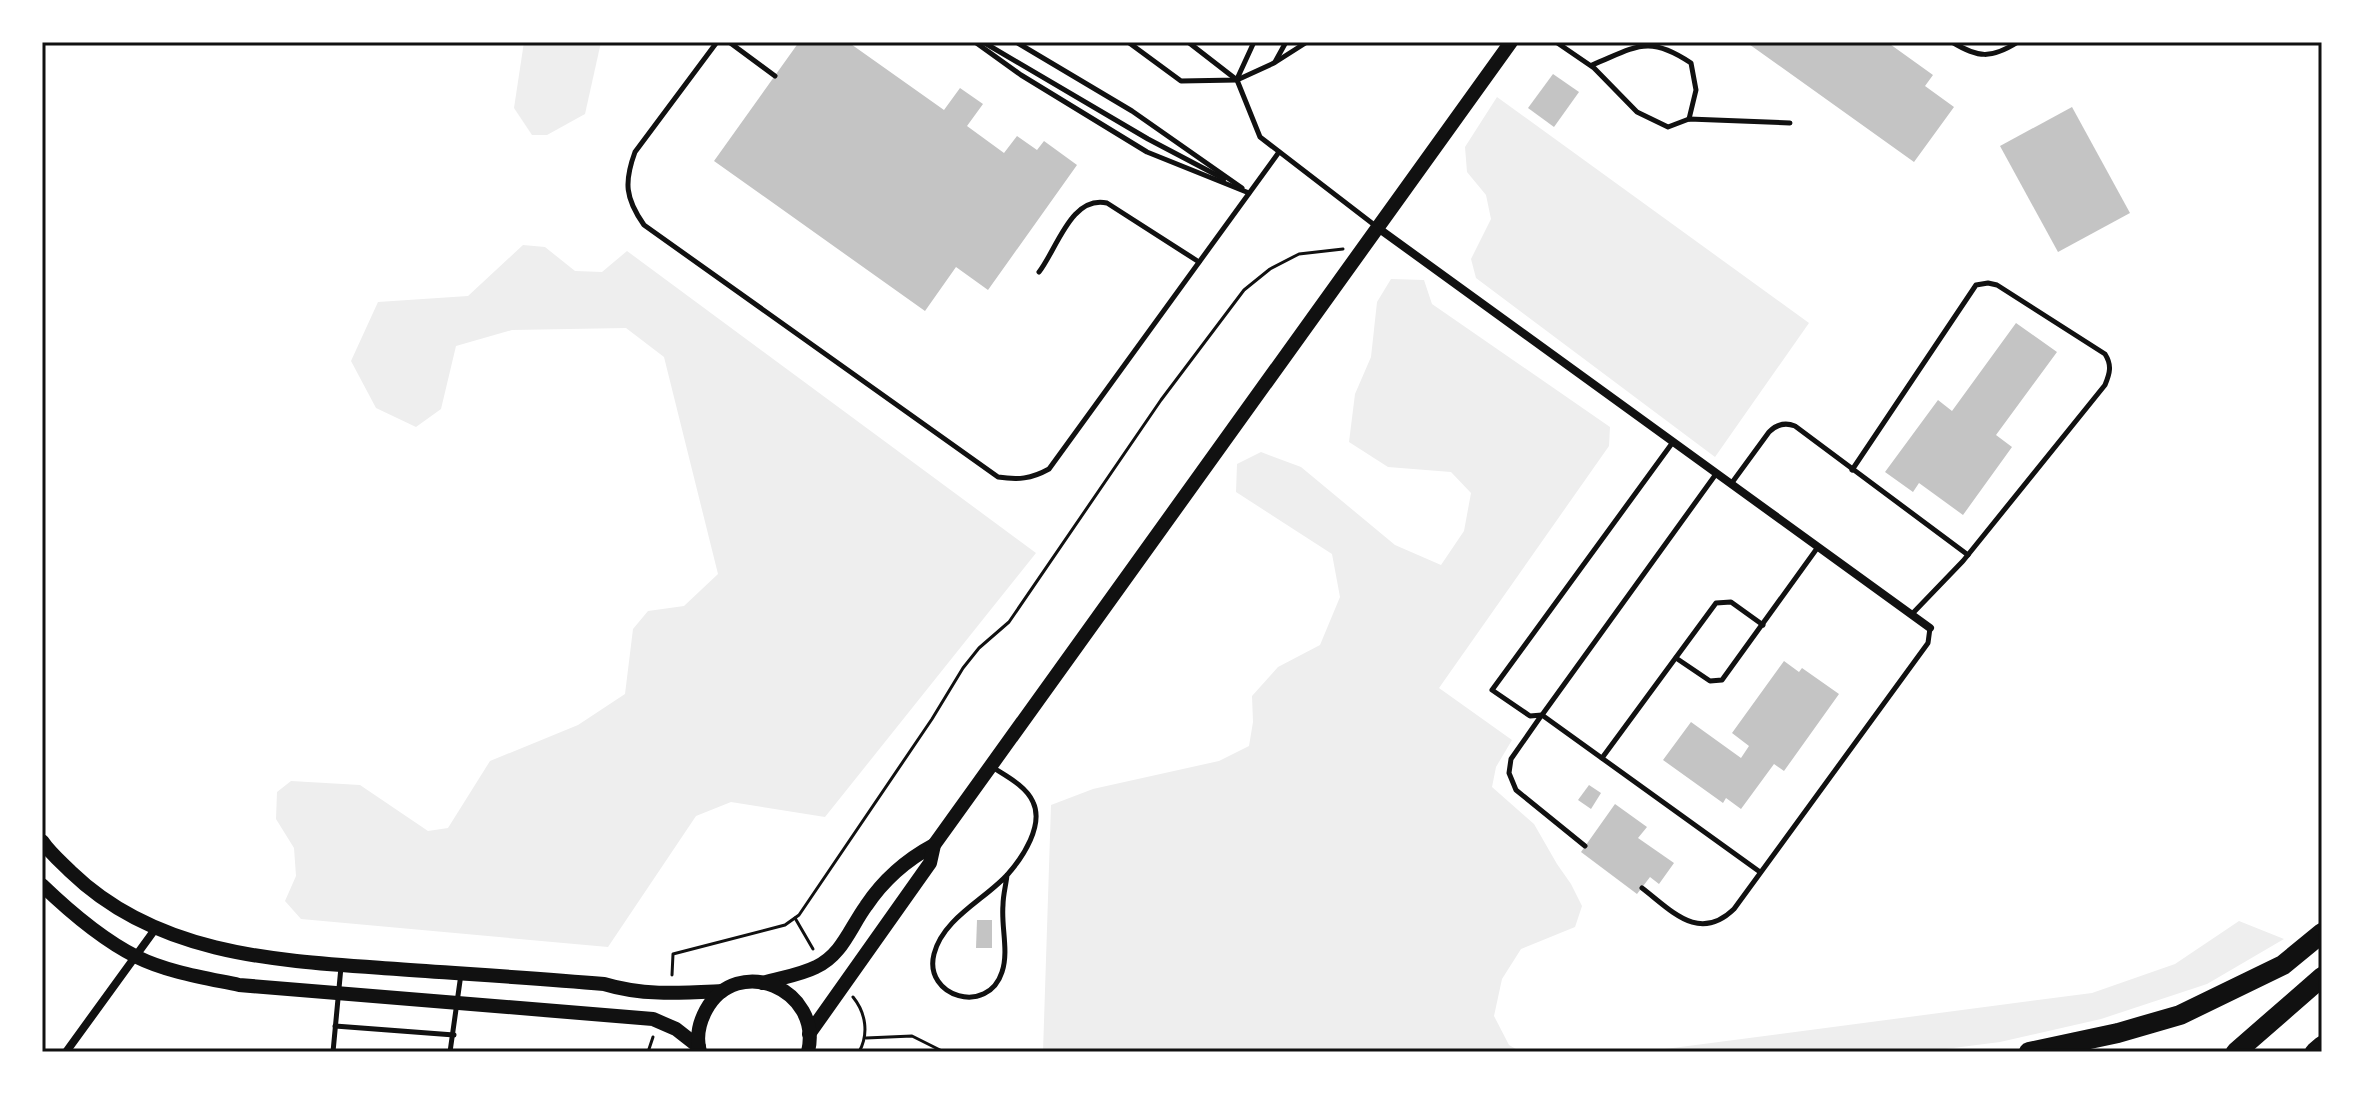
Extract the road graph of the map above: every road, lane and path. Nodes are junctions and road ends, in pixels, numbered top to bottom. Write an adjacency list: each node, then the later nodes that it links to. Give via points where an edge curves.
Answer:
1 (717, 42): 25 (lane, via 635,152 627,172 634,210 644,225 998,477 1019,480 1049,469)
2 (729, 42): 17 (lane)
3 (975, 42): 22 (lane, via 1147,152)
4 (983, 42): 22 (lane)
5 (1016, 42): 22 (lane, via 1132,111)
6 (1128, 42): 18 (lane, via 1181,81)
7 (1188, 42): 18 (lane)
8 (1254, 42): 18 (lane)
9 (1286, 42): 15 (lane)
10 (1307, 42): 15 (lane)
11 (1511, 42): 23 (main road)
12 (1556, 42): 16 (lane)
13 (1952, 42): 14 (lane, via 1976,55 1996,53)
14 (2018, 42)
15 (1274, 63): 18 (lane)
16 (1591, 66): 19 (lane, via 1637,112 1668,127); 19 (lane, via 1638,46 1655,44 1674,52 1691,63 1696,90)
17 (775, 76)
18 (1237, 80): 21 (lane, via 1260,137)
19 (1689, 119): 20 (lane)
20 (1790, 123)
21 (1279, 152): 22 (lane); 23 (lane)
22 (1249, 193): 25 (lane)
23 (1378, 228): 24 (main road); 27 (street)
24 (1365, 246): 39 (main road); 56 (path, via 1299,254 1244,290 1161,400 1009,622 963,668 799,915 785,925 673,954)
25 (1199, 262): 26 (lane, via 1099,201 1084,206 1060,233)
26 (1039, 272)
27 (1673, 442): 29 (street); 37 (lane, via 1492,690 1530,716)
28 (1852, 470): 30 (lane, via 1787,423 1769,432); 32 (lane); 32 (lane, via 1976,285 1997,285 2105,354 2110,373 2105,385)
29 (1716, 473): 30 (street); 37 (lane)
30 (1731, 484): 31 (street)
31 (1818, 547): 33 (street); 34 (lane)
32 (1968, 555): 33 (lane)
33 (1912, 614): 35 (street)
34 (1763, 625): 36 (lane, via 1722,680 1710,681); 36 (lane, via 1731,602 1716,603)
35 (1930, 628): 43 (lane, via 1928,643)
36 (1676, 658): 38 (lane)
37 (1542, 715): 38 (lane); 42 (lane, via 1511,759 1509,773 1516,790)
38 (1602, 758): 43 (lane)
39 (991, 766): 41 (main road); 44 (lane, via 1022,787 1034,803 1035,828)
40 (42, 841): 47 (main road, via 88,888)
41 (934, 845): 53 (main road, via 909,858 883,884 833,956 816,967); 62 (main road, via 930,863)
42 (1585, 846)
43 (1760, 872): 46 (lane, via 1725,918 1704,926 1689,923)
44 (1007, 875): 44 (lane, via 946,932 934,954 935,973 944,989 961,998 983,996 999,983)
45 (42, 885): 49 (main road)
46 (1642, 888)
47 (156, 928): 49 (street); 50 (main road, via 235,954)
48 (2322, 933): 69 (highway, via 2283,965 2180,1015)
49 (136, 957): 55 (main road, via 239,985); 64 (street)
50 (341, 966): 51 (main road); 55 (lane)
51 (461, 973): 56 (main road); 57 (lane)
52 (2322, 977): 70 (highway)
53 (763, 983): 54 (main road); 62 (main road, via 776,985 804,1011)
54 (722, 991): 56 (main road); 63 (main road, via 701,1019)
55 (338, 994): 57 (main road); 59 (lane)
56 (672, 994)
57 (458, 1005): 58 (main road); 60 (lane)
58 (662, 1023): 63 (main road); 67 (path)
59 (335, 1026): 60 (lane); 65 (lane)
60 (454, 1035): 66 (lane)
61 (866, 1038): 68 (path, via 912,1036)
62 (809, 1047)
63 (699, 1050)
64 (66, 1052)
65 (333, 1052)
66 (450, 1052)
67 (648, 1052)
68 (944, 1052)
69 (2029, 1052)
70 (2236, 1052)

